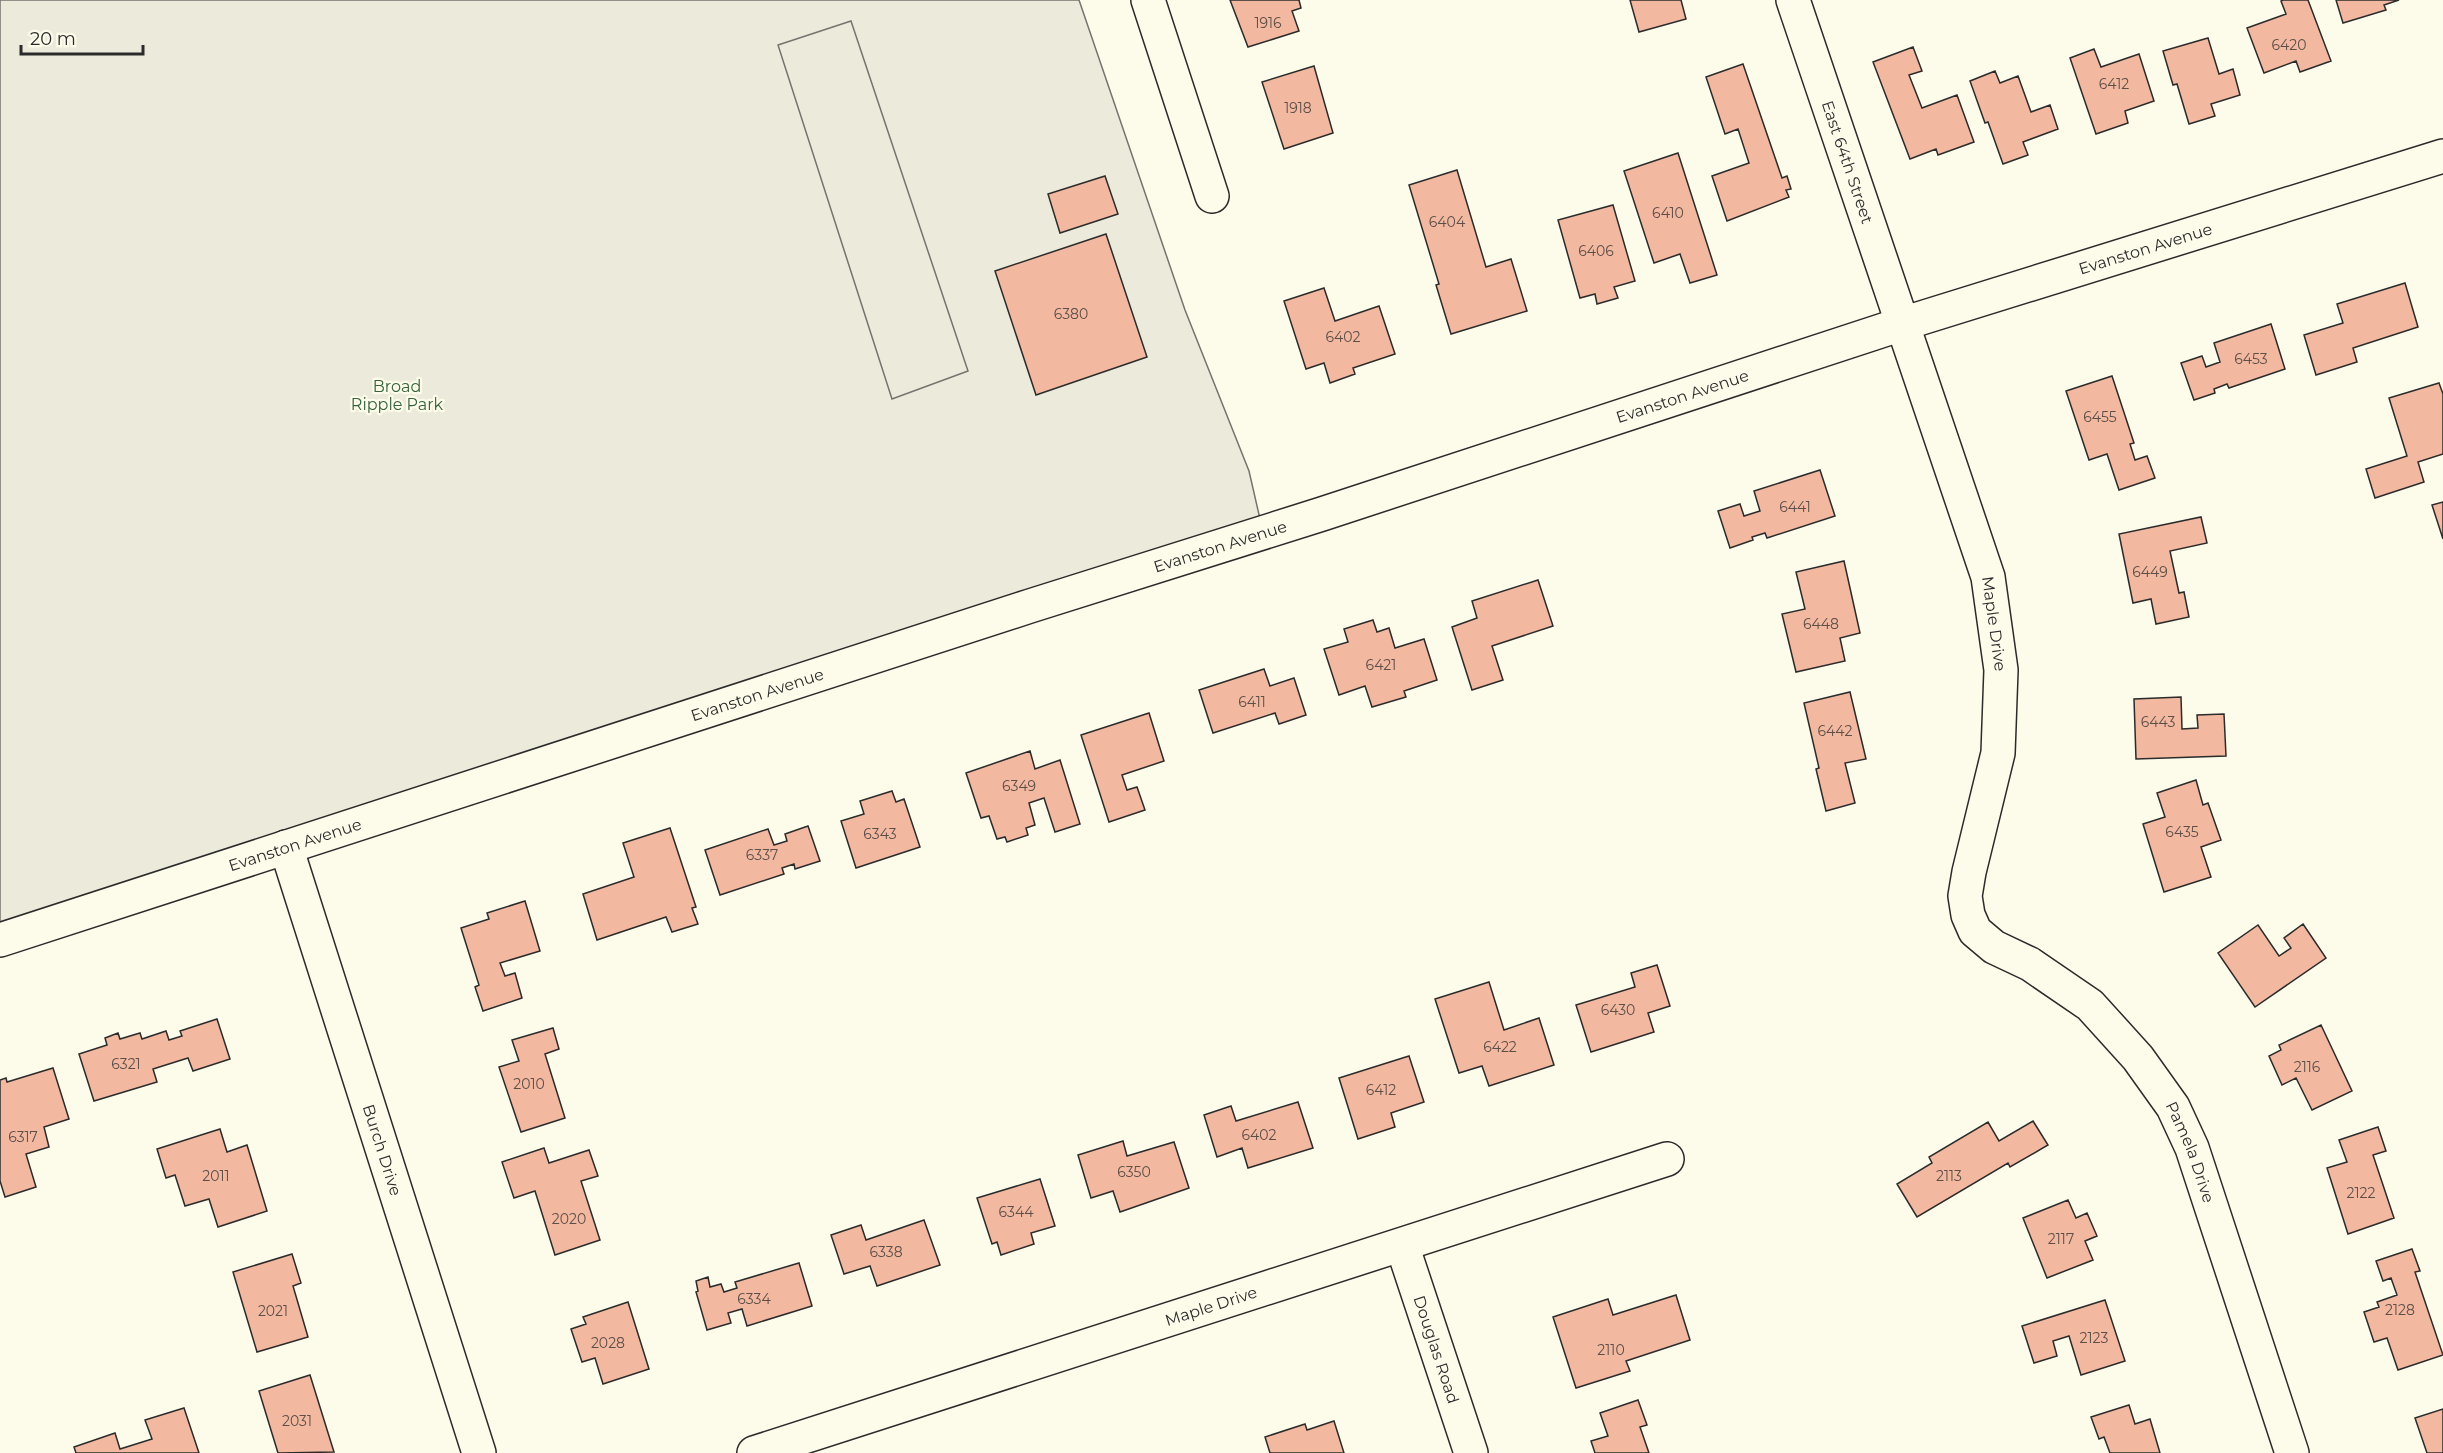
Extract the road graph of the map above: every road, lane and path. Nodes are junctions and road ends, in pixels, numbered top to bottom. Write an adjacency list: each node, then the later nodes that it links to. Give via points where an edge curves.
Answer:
1 (1148, 0): 4 (street)
2 (1793, 0): 5 (street, East 64th Street)
3 (2443, 156): 5 (street, Evanston Avenue)
4 (1212, 196)
5 (1902, 324): 6 (street, Evanston Avenue); 7 (street, Maple Drive, via 1988,577 2001,670 1998,753 1965,896)
6 (286, 847): 8 (street, Evanston Avenue); 11 (street, Burch Drive)
7 (1975, 931): 14 (street, Pamela Drive, via 1994,947 2030,964 2090,1005 2138,1058 2174,1107 2192,1148)
8 (0, 940)
9 (1667, 1159): 10 (street, Maple Drive)
10 (1402, 1245): 12 (street, Maple Drive); 13 (street, Douglas Road)
11 (479, 1453)
12 (754, 1453)
13 (1471, 1453)
14 (2292, 1453)

